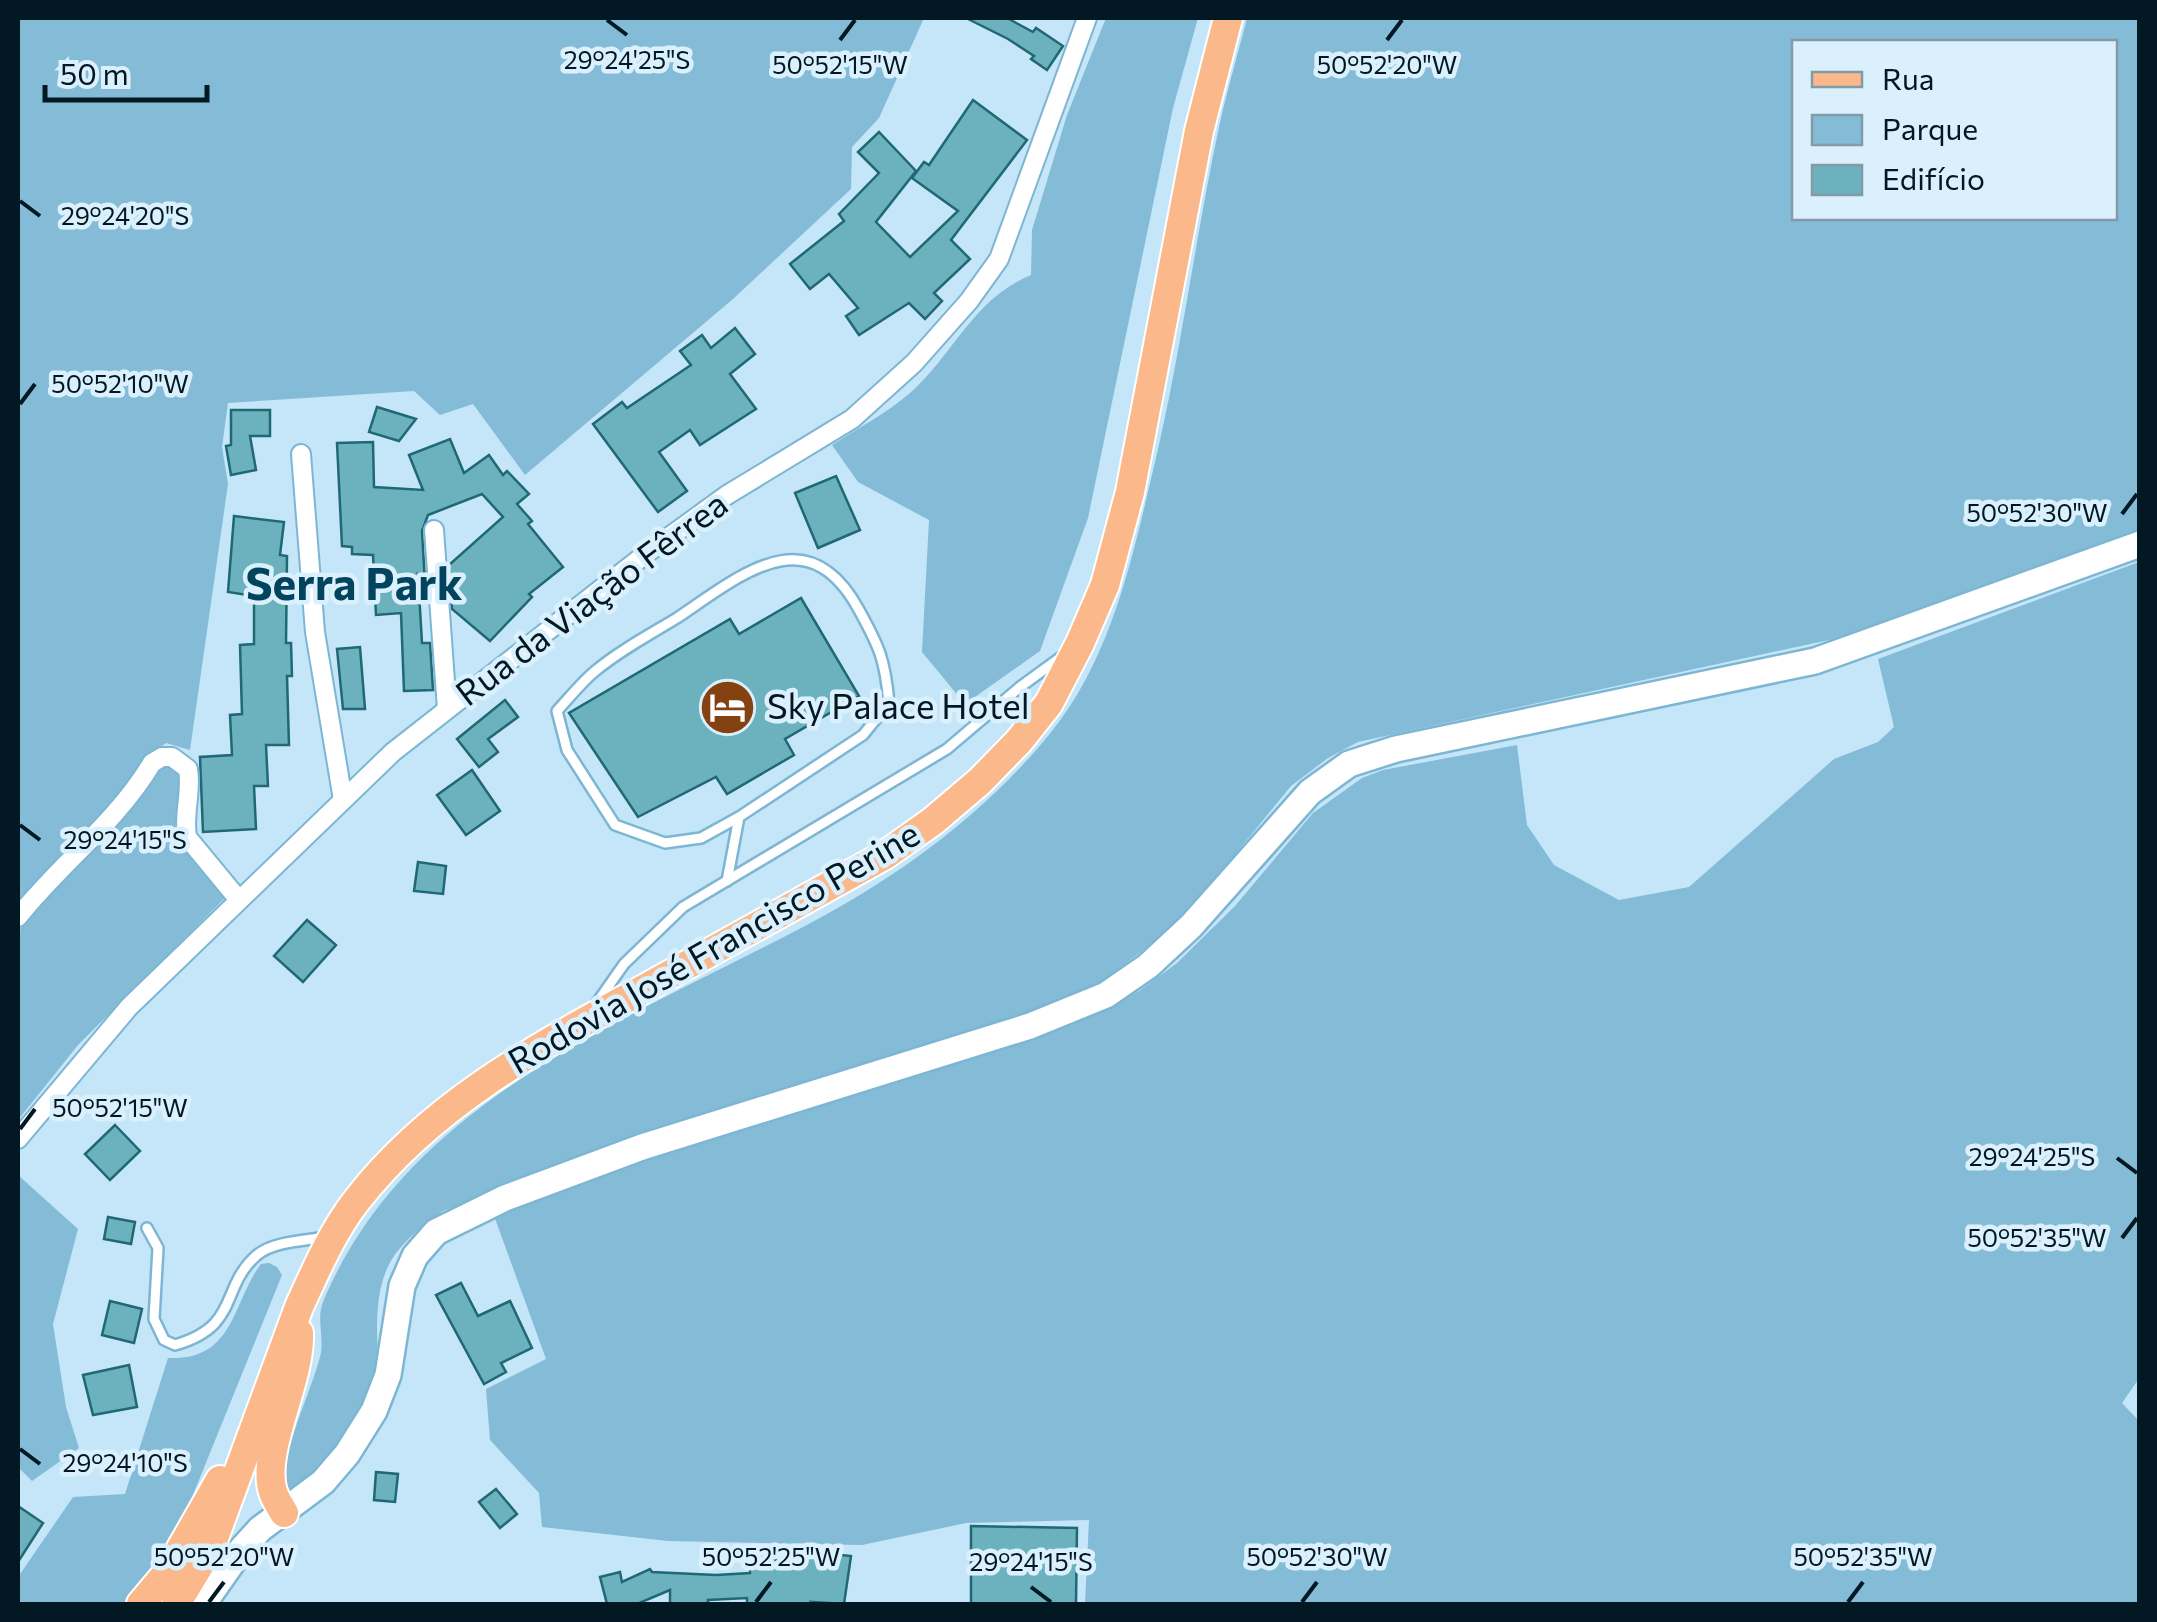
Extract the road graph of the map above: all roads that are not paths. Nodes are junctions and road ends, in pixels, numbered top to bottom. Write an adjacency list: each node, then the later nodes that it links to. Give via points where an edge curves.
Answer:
1 (1087, 18): 7 (street, Rua da Viação Fêrrea, via 999,259 914,363 852,419 727,495)
2 (1228, 18): 6 (main road, Rodovia José Francisco Perine, via 1198,131 1121,533)
3 (301, 454): 8 (street, via 314,632)
4 (434, 530): 7 (street)
5 (2140, 544): 19 (main road, via 1815,661 1349,764 1310,792 1192,926 1106,995 1030,1026 642,1147 472,1212 436,1232 415,1256 374,1411 323,1482)
6 (1080, 643): 10 (lane, via 947,749); 13 (main road, Rodovia José Francisco Perine, via 1049,703 1019,741 934,820)
7 (447, 709): 8 (street, Rua da Viação Fêrrea)
8 (343, 800): 11 (street, Rua da Viação Fêrrea)
9 (738, 817): 9 (lane, via 702,838 665,843 615,824 566,750 557,711 593,673 747,570 811,561 843,582 860,612 886,660 889,703 862,735); 10 (lane)
10 (727, 881): 13 (lane, via 683,907 624,964)
11 (238, 900): 12 (street, via 187,837 188,769 172,756 152,763 107,825); 14 (street, Rua da Viação Fêrrea, via 130,1007)
12 (18, 917)
13 (582, 1023): 16 (main road, Rodovia José Francisco Perine, via 425,1127 356,1201)
14 (18, 1139)
15 (147, 1228): 16 (lane, via 158,1248 154,1319 175,1346 207,1333 258,1254)
16 (334, 1235): 17 (main road, Rodovia José Francisco Perine)
17 (298, 1307): 18 (main road, Rodovia José Francisco Perine); 19 (main road, via 300,1356 272,1458 272,1491)
18 (268, 1391): 20 (main road, Rodovia José Francisco Perine, via 166,1573); 21 (main road, Rodovia José Francisco Perine, via 210,1546)
19 (284, 1514): 22 (main road, via 260,1528)
20 (141, 1604)
21 (176, 1604)
22 (203, 1604)

